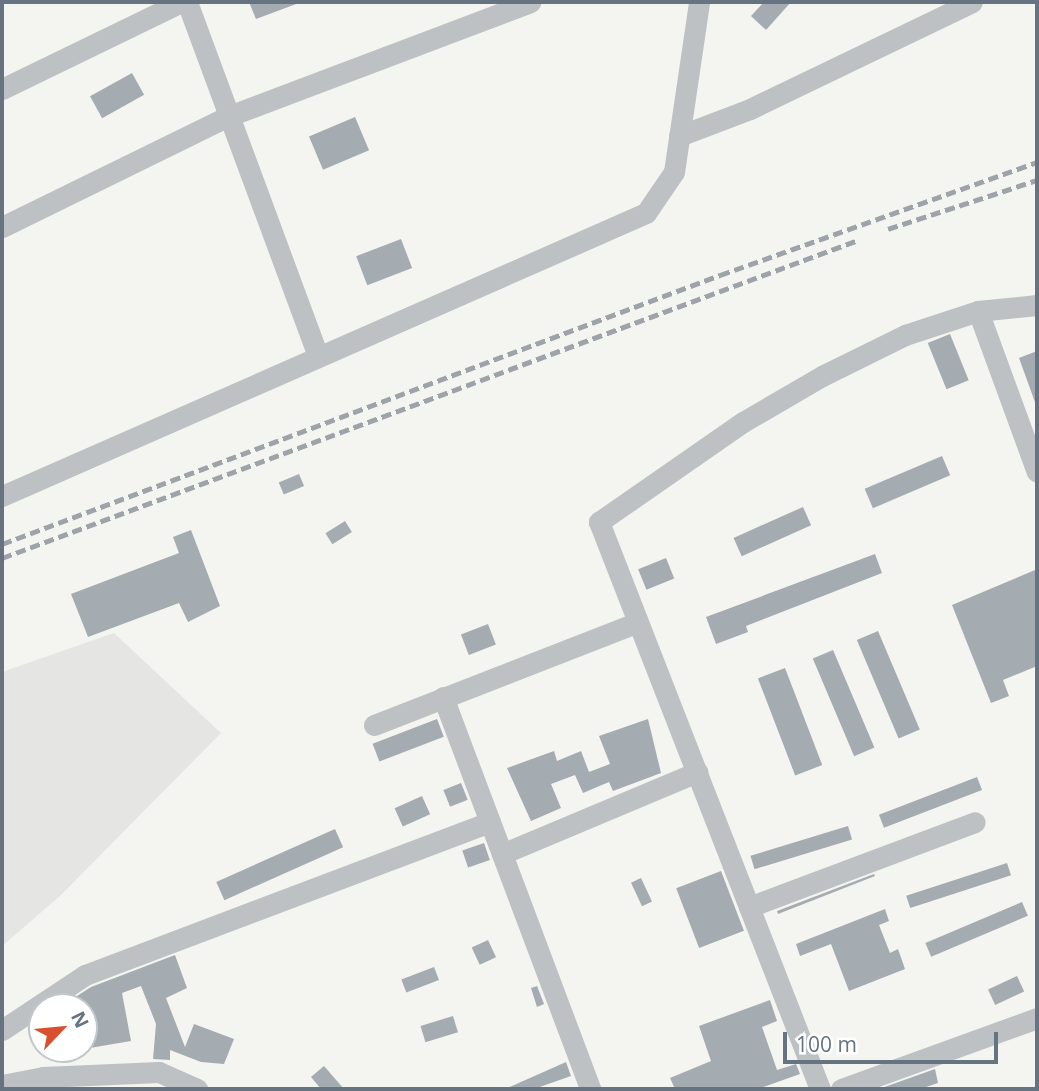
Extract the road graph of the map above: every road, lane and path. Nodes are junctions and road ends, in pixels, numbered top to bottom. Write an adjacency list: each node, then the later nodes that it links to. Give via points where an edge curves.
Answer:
1 (181, 2): 6 (street)
2 (187, 2): 7 (street)
3 (530, 2): 7 (street)
4 (699, 2): 8 (street)
5 (972, 2): 8 (street, via 750,110)
6 (2, 89)
7 (229, 116): 9 (street); 12 (street)
8 (679, 136): 12 (street, via 674,172 646,213)
9 (2, 227)
10 (1037, 305): 11 (street)
11 (978, 311): 13 (street); 15 (street, via 905,335 822,376 743,422 599,522)
12 (317, 354): 14 (street)
13 (1037, 472)
14 (2, 496)
15 (638, 622): 16 (street); 18 (street)
16 (443, 698): 17 (street); 19 (street)
17 (373, 724)
18 (697, 772): 21 (street); 22 (street)
19 (490, 822): 21 (street); 24 (street, via 85,975)
20 (975, 822): 22 (street)
21 (502, 854): 28 (street)
22 (749, 907): 29 (street)
23 (1037, 1018): 30 (street)
24 (2, 1030)
25 (127, 1081): 26 (street, via 43,1077); 27 (street, via 159,1072)
26 (2, 1085)
27 (197, 1089)
28 (590, 1089)
29 (820, 1089)
30 (841, 1089)

